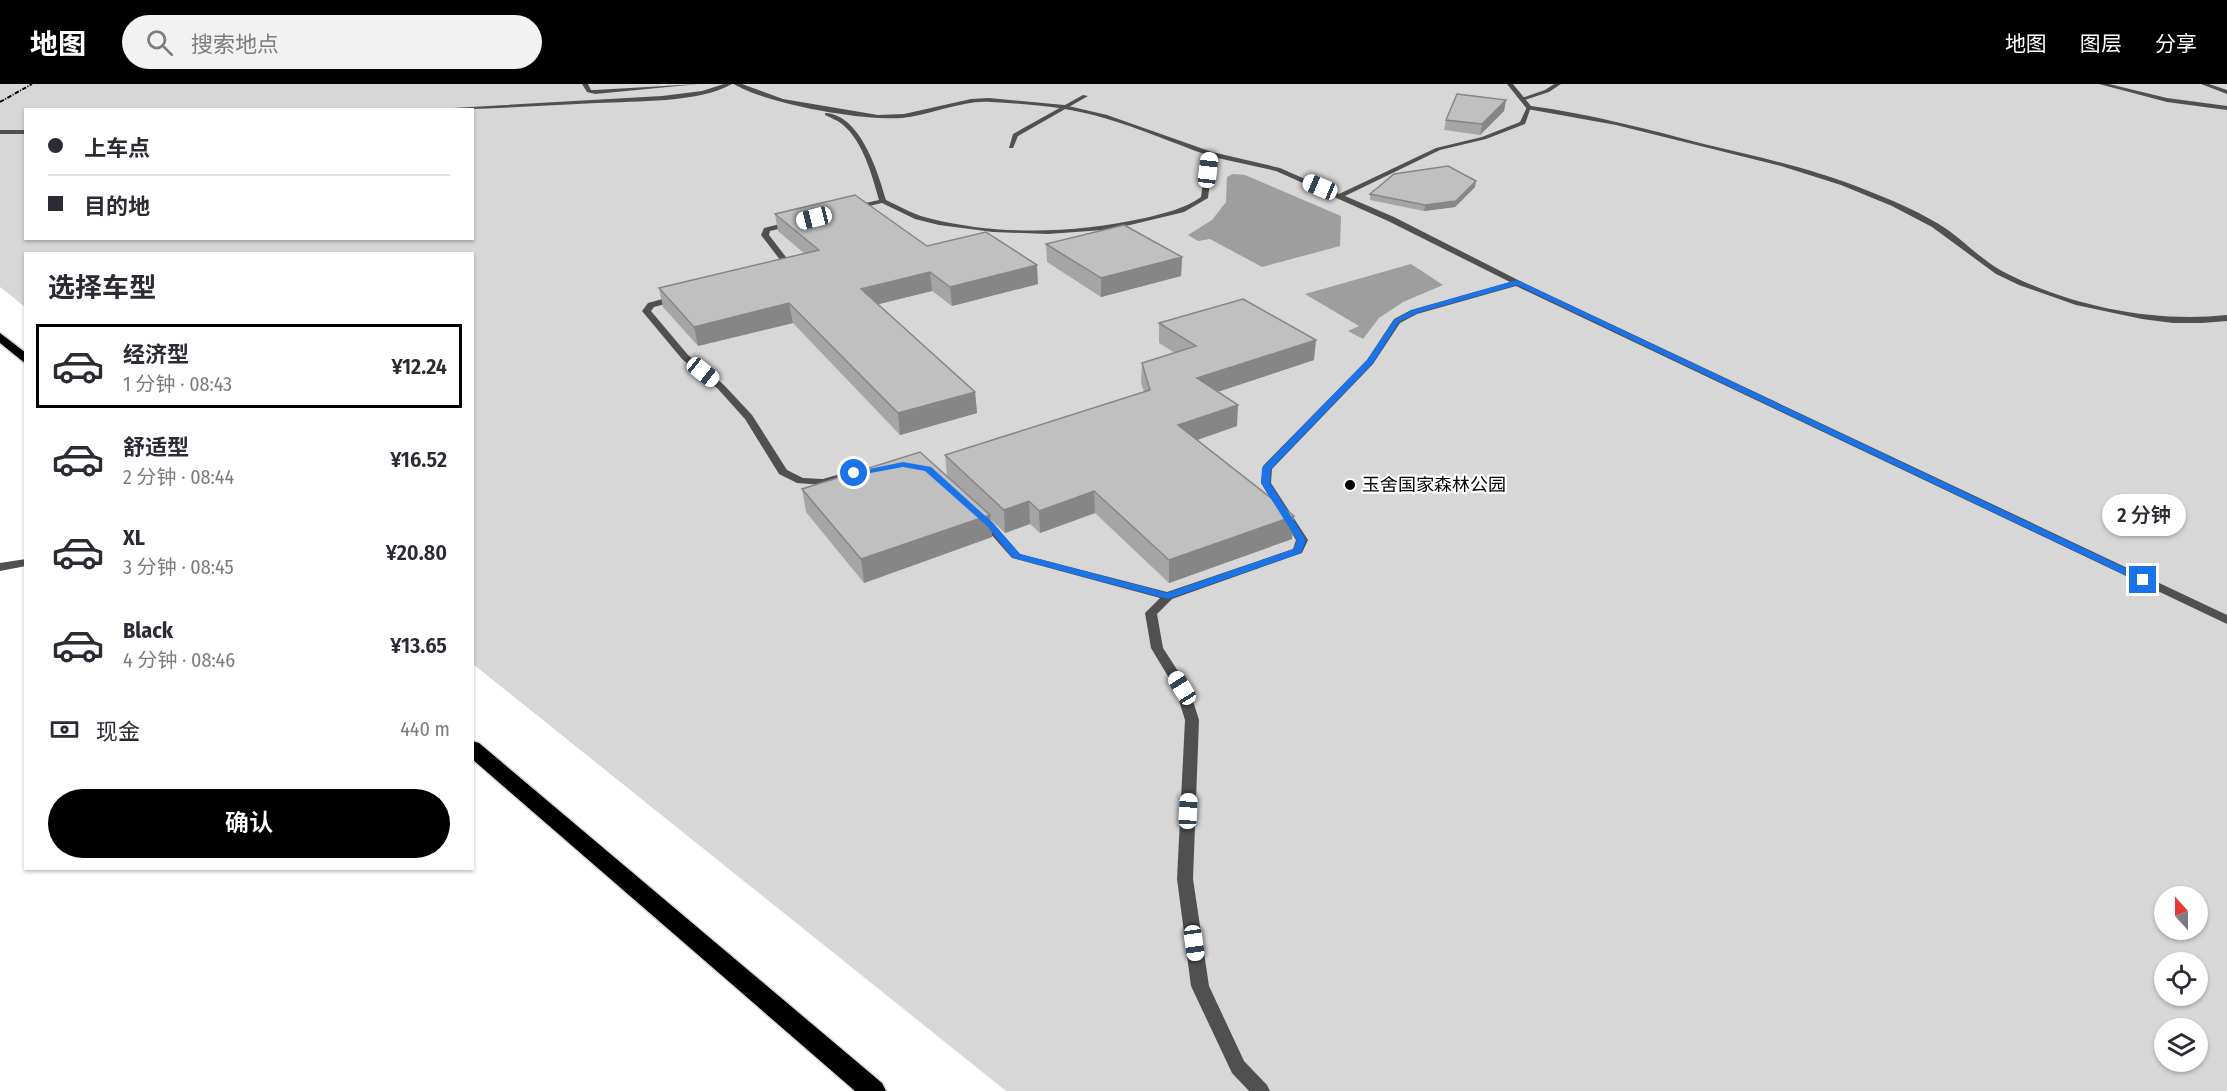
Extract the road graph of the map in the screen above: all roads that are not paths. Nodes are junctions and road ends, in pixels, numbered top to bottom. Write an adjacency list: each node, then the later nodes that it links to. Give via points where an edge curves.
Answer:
1 (585, 84): 2 (street, via 595,92)
2 (696, 84)
3 (729, 84): 14 (street, via 703,93 662,98)
4 (738, 84): 12 (street)
5 (1510, 84): 11 (street)
6 (1558, 84): 11 (street)
7 (2102, 84): 16 (street, via 2167,100)
8 (2204, 84): 9 (street)
9 (2227, 92)
10 (1085, 96): 13 (street)
11 (1522, 99): 15 (street)
12 (803, 105): 13 (street, via 885,117 971,101); 22 (street, via 849,126 875,173)
13 (1064, 107): 19 (street, via 1015,135); 20 (street, via 1105,116)
14 (461, 108)
15 (1529, 108): 21 (street, via 1523,123 1438,149); 28 (street, via 1601,119 1809,172 1899,206 1943,231 1996,270 2029,287 2086,305 2162,320)
16 (2227, 108)
17 (0, 132): 18 (street)
18 (24, 132)
19 (1011, 147)
20 (1210, 154): 21 (street, via 1278,170); 22 (street, via 1204,198 1196,204 1142,221 1100,228 1026,232 938,223)
21 (1341, 196): 26 (street)
22 (883, 201): 23 (street)
23 (849, 210)
24 (802, 221): 25 (street, via 767,230 765,235 785,261 782,269)
25 (774, 273)
26 (1517, 282): 35 (street, via 1414,312 1397,321 1370,362 1267,468 1266,483 1302,540 1298,551); 36 (street)
27 (686, 296): 31 (street, via 651,305 646,311 685,357 722,387 749,417 783,472 801,481 823,482)
28 (2225, 318)
29 (0, 337): 30 (highway)
30 (24, 358)
31 (881, 467)
32 (972, 508): 35 (street, via 1016,556)
33 (24, 562): 34 (street)
34 (0, 567)
35 (1168, 596): 39 (street, via 1151,613 1157,648 1182,688 1192,720 1185,879 1200,986 1238,1067)
36 (2227, 620)
37 (474, 750): 38 (highway)
38 (873, 1091)
39 (1261, 1091)

